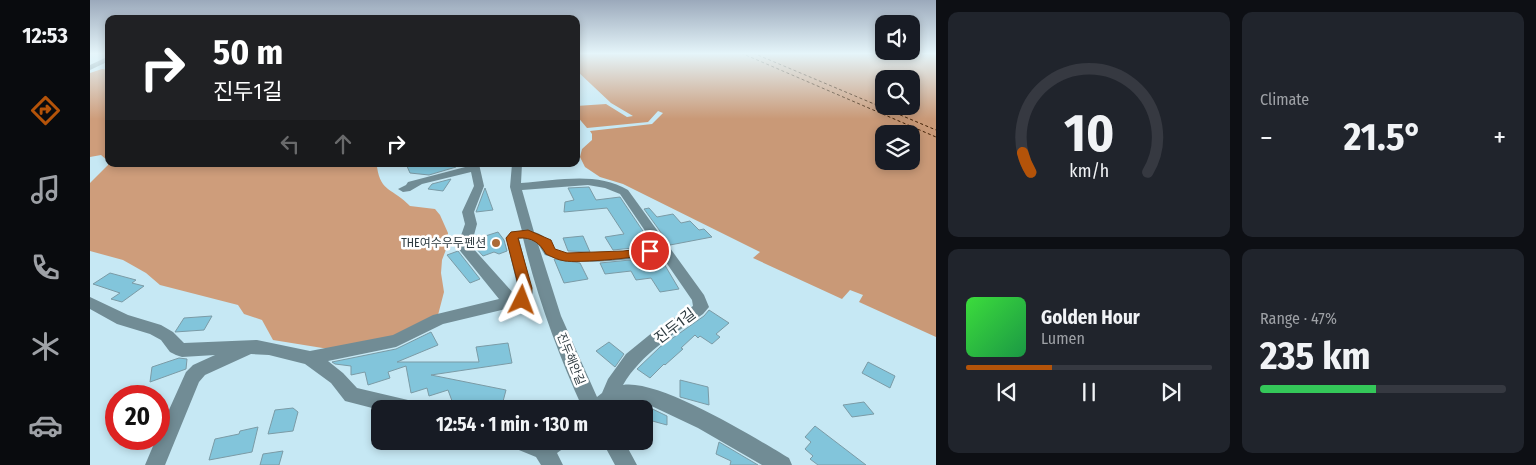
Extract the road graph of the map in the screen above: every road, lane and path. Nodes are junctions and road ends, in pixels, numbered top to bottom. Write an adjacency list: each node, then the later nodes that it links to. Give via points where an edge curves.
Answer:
1 (470, 167): 5 (street)
2 (474, 167): 8 (street, via 479,186 468,212 471,224 464,247 504,296)
3 (516, 167): 4 (street, 진두해안길)
4 (515, 187): 6 (street, 진두해안길); 7 (street, 진두1길, via 588,182 617,188 624,192)
5 (403, 189)
6 (528, 234): 7 (street, via 546,243 550,252 566,257); 8 (street, via 512,236 526,293 522,300); 13 (street, 진두해안길, via 551,309 580,384)
7 (664, 250): 14 (street, 진두1길, via 696,293 700,307 625,368)
8 (512, 301): 11 (street, via 439,319 396,342)
9 (90, 302): 10 (street, via 124,320 155,329 182,350)
10 (252, 347): 11 (street); 17 (street, via 199,370 192,377)
11 (310, 358): 12 (street, via 337,378 352,395)
12 (372, 400)
13 (594, 400)
14 (602, 400)
15 (608, 400): 19 (street, via 620,393 651,396)
16 (617, 450): 18 (street)
17 (155, 465)
18 (626, 465)
19 (782, 465)

